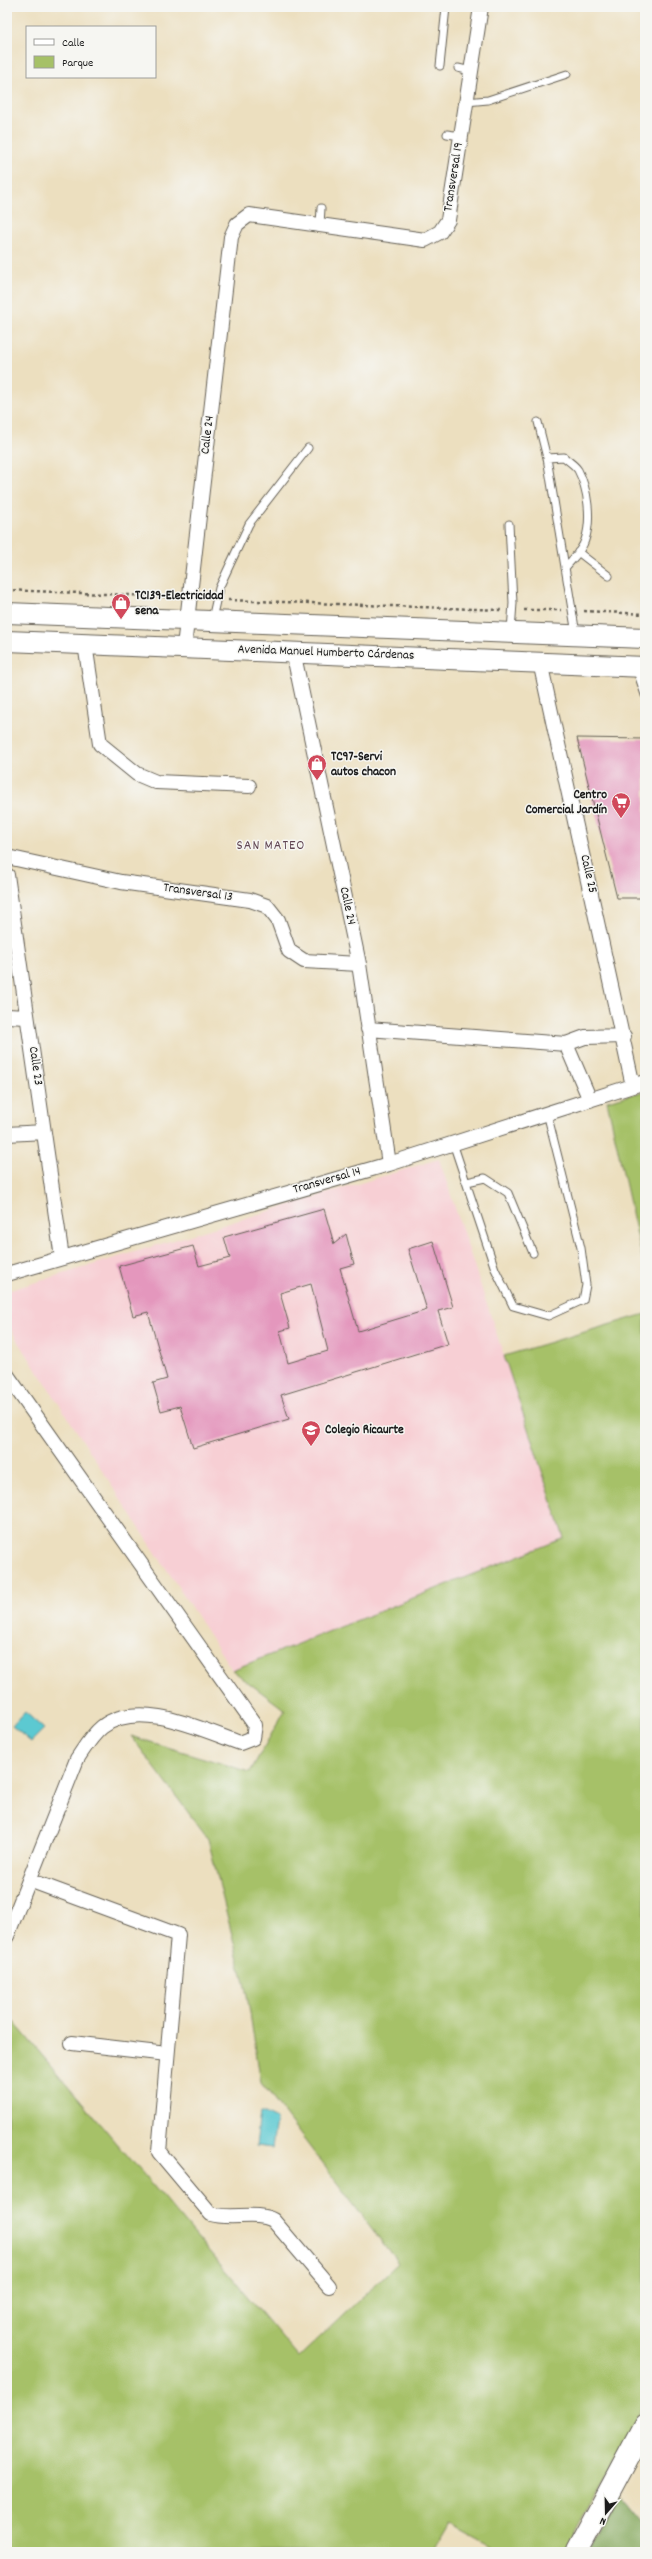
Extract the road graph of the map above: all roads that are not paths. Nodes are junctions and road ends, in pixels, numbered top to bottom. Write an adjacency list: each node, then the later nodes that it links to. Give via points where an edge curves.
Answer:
1 (446, 7): 3 (lane)
2 (481, 7): 5 (street, Transversal 19, via 464,70)
3 (440, 66)
4 (567, 74): 5 (lane, via 488,100)
5 (466, 102): 7 (street, Transversal 19)
6 (447, 134): 7 (lane)
7 (461, 136): 10 (street, Transversal 19, via 448,220 440,232 425,240)
8 (321, 208): 10 (lane)
9 (237, 224): 10 (street, Transversal 19, via 249,215); 19 (street, Calle 24, via 231,237)
10 (320, 225)
11 (538, 422): 13 (lane)
12 (308, 448): 20 (lane, via 249,524 219,588)
13 (547, 458): 15 (lane, via 564,457 569,461 577,468 586,490 588,515 585,540); 16 (lane)
14 (508, 524): 21 (lane)
15 (578, 552): 16 (lane); 17 (lane)
16 (565, 568): 22 (lane)
17 (609, 576)
18 (7, 613): 19 (main road, Avenida Manuel Humberto Cárdenas)
19 (187, 620): 20 (main road, Avenida Manuel Humberto Cárdenas); 26 (street, Calle 24)
20 (211, 621): 21 (main road, Avenida Manuel Humberto Cárdenas)
21 (511, 633): 22 (main road, Avenida Manuel Humberto Cárdenas)
22 (576, 636): 23 (main road, Avenida Manuel Humberto Cárdenas)
23 (645, 638)
24 (7, 641): 25 (main road, Avenida Manuel Humberto Cárdenas)
25 (85, 644): 26 (main road, Avenida Manuel Humberto Cárdenas); 31 (street, via 100,744 109,752 137,774 156,782)
26 (184, 648): 27 (main road, Avenida Manuel Humberto Cárdenas)
27 (293, 651): 28 (main road, Avenida Manuel Humberto Cárdenas); 35 (street, Calle 24)
28 (540, 662): 29 (main road, Avenida Manuel Humberto Cárdenas); 39 (street, Calle 25)
29 (640, 667): 30 (lane)
30 (645, 695)
31 (249, 786)
32 (7, 857): 35 (street, Transversal 13, via 120,882 250,900 267,906 278,920 289,951 304,961)
33 (7, 875): 34 (street, Calle 23)
34 (9, 904): 37 (street, Calle 23)
35 (359, 964): 38 (street, Calle 24)
36 (7, 1016): 37 (street)
37 (27, 1017): 44 (street, Calle 23)
38 (368, 1028): 40 (street); 47 (street, Calle 24)
39 (624, 1036): 40 (street, via 585,1037); 41 (street, Calle 25)
40 (566, 1044): 42 (street)
41 (639, 1084): 42 (street, Transversal 14)
42 (590, 1100): 43 (street, Transversal 14)
43 (547, 1114): 46 (street, Transversal 14); 48 (lane, via 581,1248 586,1285 583,1300 548,1316 513,1306 495,1270)
44 (44, 1132): 45 (street); 50 (street, Calle 23)
45 (7, 1134)
46 (453, 1143): 47 (street, Transversal 14); 48 (lane)
47 (389, 1164): 50 (street, Transversal 14)
48 (466, 1182): 49 (lane, via 485,1178 508,1193)
49 (533, 1253)
50 (62, 1258): 51 (street, Transversal 14)
51 (7, 1274)
52 (7, 1375): 53 (street, via 256,1725 253,1738 240,1742 157,1715 126,1717 103,1726 90,1738 77,1759)
53 (29, 1880): 54 (street); 56 (street, via 178,1935)
54 (7, 1936)
55 (72, 2043): 56 (street)
56 (167, 2054): 57 (street, via 159,2152 211,2214 220,2217 264,2217 273,2220)
57 (329, 2286)
58 (645, 2425): 59 (main road)
59 (577, 2552)

